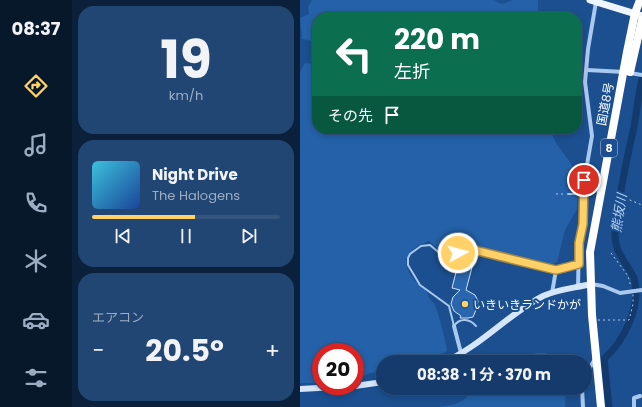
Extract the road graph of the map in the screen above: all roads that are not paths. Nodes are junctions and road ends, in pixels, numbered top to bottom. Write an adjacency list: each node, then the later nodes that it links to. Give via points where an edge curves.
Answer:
1 (640, 0): 3 (highway, 国道8号 / 8)
2 (594, 1): 3 (main road); 5 (street)
3 (639, 14): 6 (highway, 国道8号 / 8)
4 (642, 20): 6 (highway, 国道8号 / 8)
5 (587, 70): 6 (street); 9 (street, via 585,86 592,136)
6 (627, 73): 7 (street); 12 (highway, 国道8号 / 8, via 593,232 590,252)
7 (642, 75)
8 (568, 194): 9 (lane)
9 (583, 194): 10 (street)
10 (579, 264): 11 (street); 13 (street)
11 (556, 270): 15 (street); 16 (lane, via 470,249 444,257 430,245 421,246 410,254 408,265 420,284 449,306)
12 (591, 284): 13 (street); 14 (street, via 620,293); 20 (highway, 国道8号 / 8)
13 (578, 287): 15 (street)
14 (642, 290)
15 (552, 293): 18 (street, via 534,302)
16 (454, 326): 17 (lane, via 463,320 472,321); 18 (street)
17 (476, 326)
18 (461, 353): 19 (street)
19 (457, 355)
20 (596, 357): 21 (street); 29 (highway, 国道8号 / 8)
21 (592, 364)
22 (376, 383): 23 (street)
23 (364, 385)
24 (312, 388): 25 (street)
25 (300, 389)
26 (582, 395): 28 (street)
27 (640, 396): 30 (street, via 634,398)
28 (583, 407)
29 (601, 407)
30 (634, 407)

